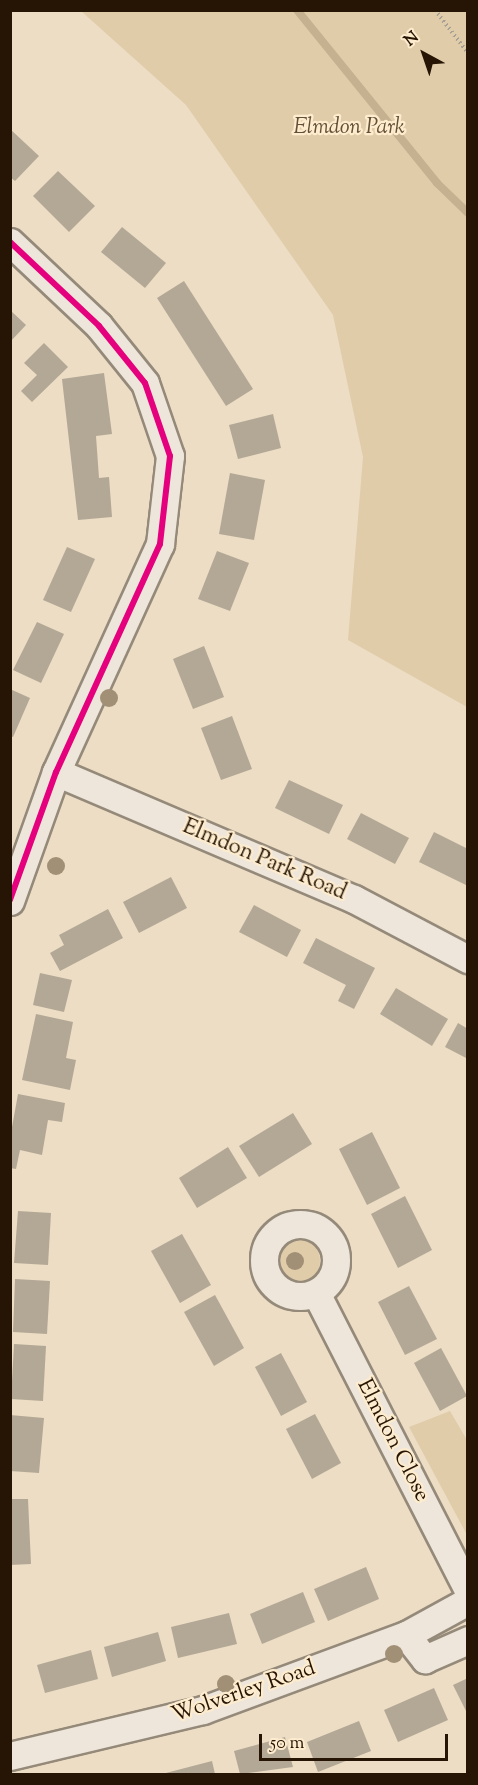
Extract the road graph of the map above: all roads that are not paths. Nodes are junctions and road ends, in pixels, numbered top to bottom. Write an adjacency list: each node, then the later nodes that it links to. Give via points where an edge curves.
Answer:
1 (10, 242): 2 (street, via 99,326 146,383 170,456 160,544)
2 (56, 772): 3 (street); 4 (street, Elmdon Park Road, via 354,899)
3 (10, 901)
4 (468, 959)
5 (316, 1293): 6 (street, Elmdon Close)
6 (468, 1590)
7 (468, 1601): 8 (street, Wolverley Road)
8 (406, 1635): 9 (street, via 425,1659); 10 (street, Wolverley Road, via 203,1710)
9 (468, 1640)
10 (10, 1756)

